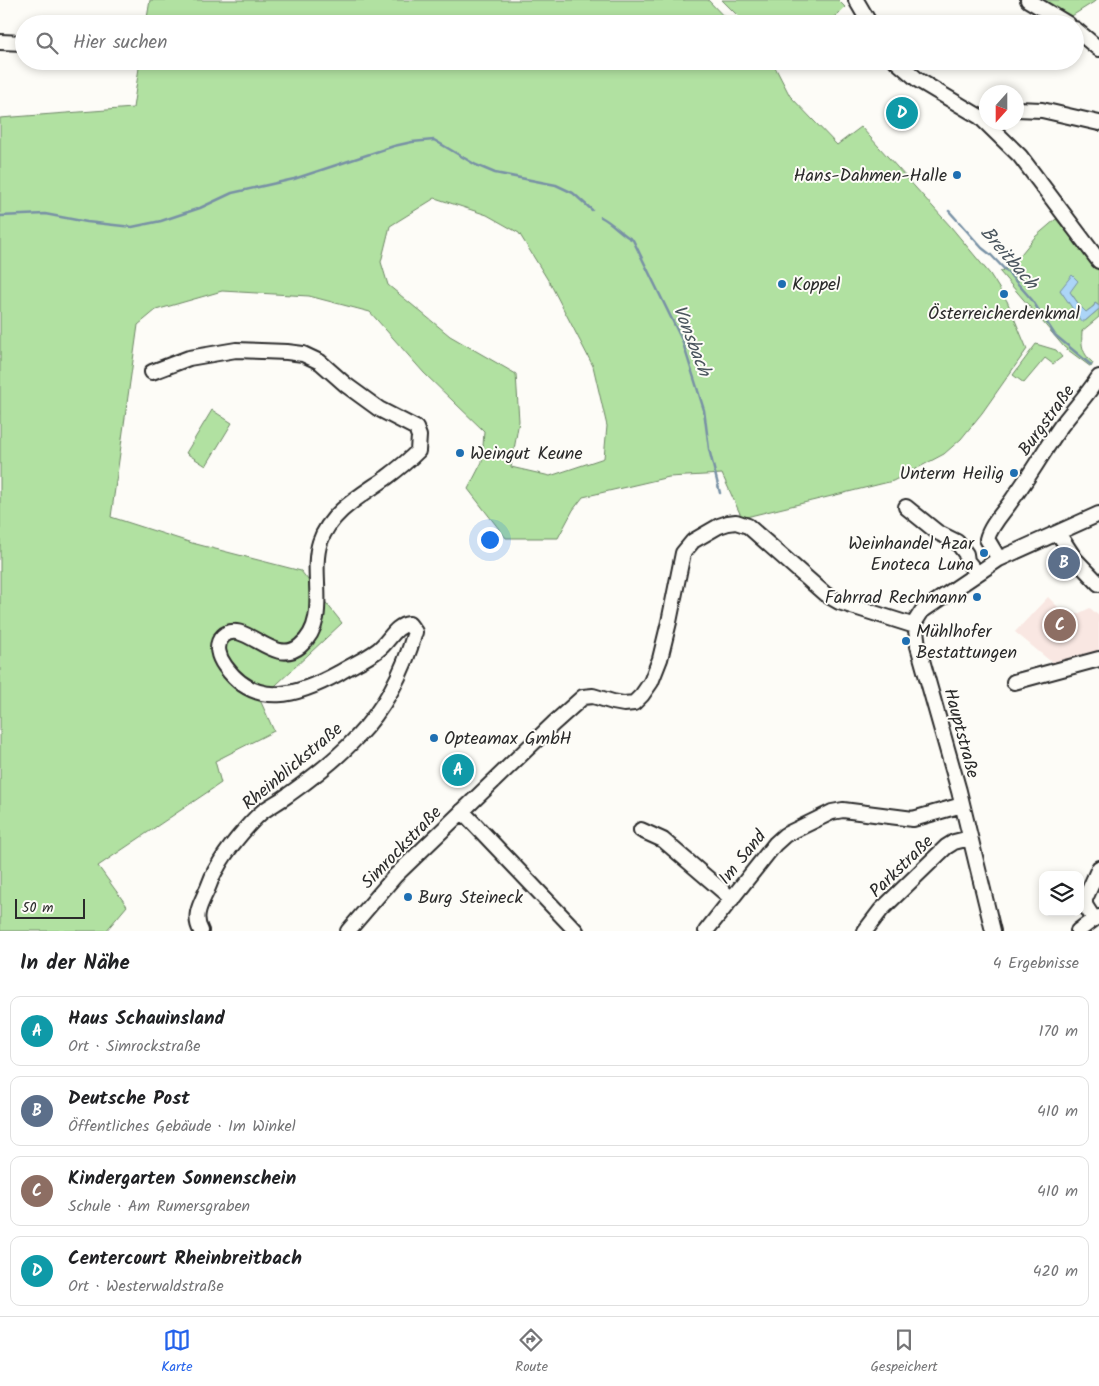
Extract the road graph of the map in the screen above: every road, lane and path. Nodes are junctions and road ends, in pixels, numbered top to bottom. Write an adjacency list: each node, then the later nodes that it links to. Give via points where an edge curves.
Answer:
1 (856, 0): 3 (street)
2 (1028, 0): 4 (street)
3 (865, 15)
4 (1053, 15)
5 (1084, 36): 8 (street)
6 (0, 42): 7 (street)
7 (15, 43)
8 (1099, 48)
9 (906, 70): 11 (street, via 918,80)
10 (1024, 109): 12 (street)
11 (979, 114)
12 (1099, 123)
13 (996, 130): 14 (street, via 1020,156)
14 (1099, 261)
15 (152, 372): 33 (street, Rheinblickstraße, via 189,358 236,350 303,354 320,362 380,409 416,428 419,436 418,451 363,492 329,524 316,558 317,617 300,646 289,652 277,651 241,633 231,632 220,642 219,657 234,679 259,693 279,695 319,684 364,659 404,625 409,624 415,632 396,682 358,737 336,758 262,812 231,848 217,868 197,913)
16 (1097, 380): 20 (street, Burgstraße, via 991,528 987,539)
17 (906, 507): 21 (street, via 937,532 957,542)
18 (1099, 514): 19 (street)
19 (1058, 533): 20 (street); 22 (street, via 1075,559)
20 (999, 559): 21 (street)
21 (977, 573): 23 (street, via 922,611)
22 (1099, 584)
23 (915, 626): 26 (street, Hauptstraße); 27 (street, Simrockstraße, via 838,602 748,526 728,522 693,541 683,553 660,659 642,695 634,703 583,697)
24 (1099, 659): 25 (street)
25 (1014, 682)
26 (962, 805): 29 (street, Hauptstraße); 31 (street, Im Sand, via 913,819 843,810 832,812 785,835)
27 (462, 810): 34 (street, Simrockstraße, via 395,876); 35 (street)
28 (641, 830): 31 (street, via 664,840)
29 (970, 838): 37 (street, Parkstraße, via 946,847 898,892); 38 (street, Hauptstraße)
30 (1099, 868): 32 (street, via 1085,899 1085,905)
31 (732, 899): 36 (street, Im Sand)
32 (1096, 918): 39 (street)
33 (201, 931)
34 (348, 931)
35 (576, 931)
36 (706, 931)
37 (866, 931)
38 (993, 931)
39 (1078, 931)

